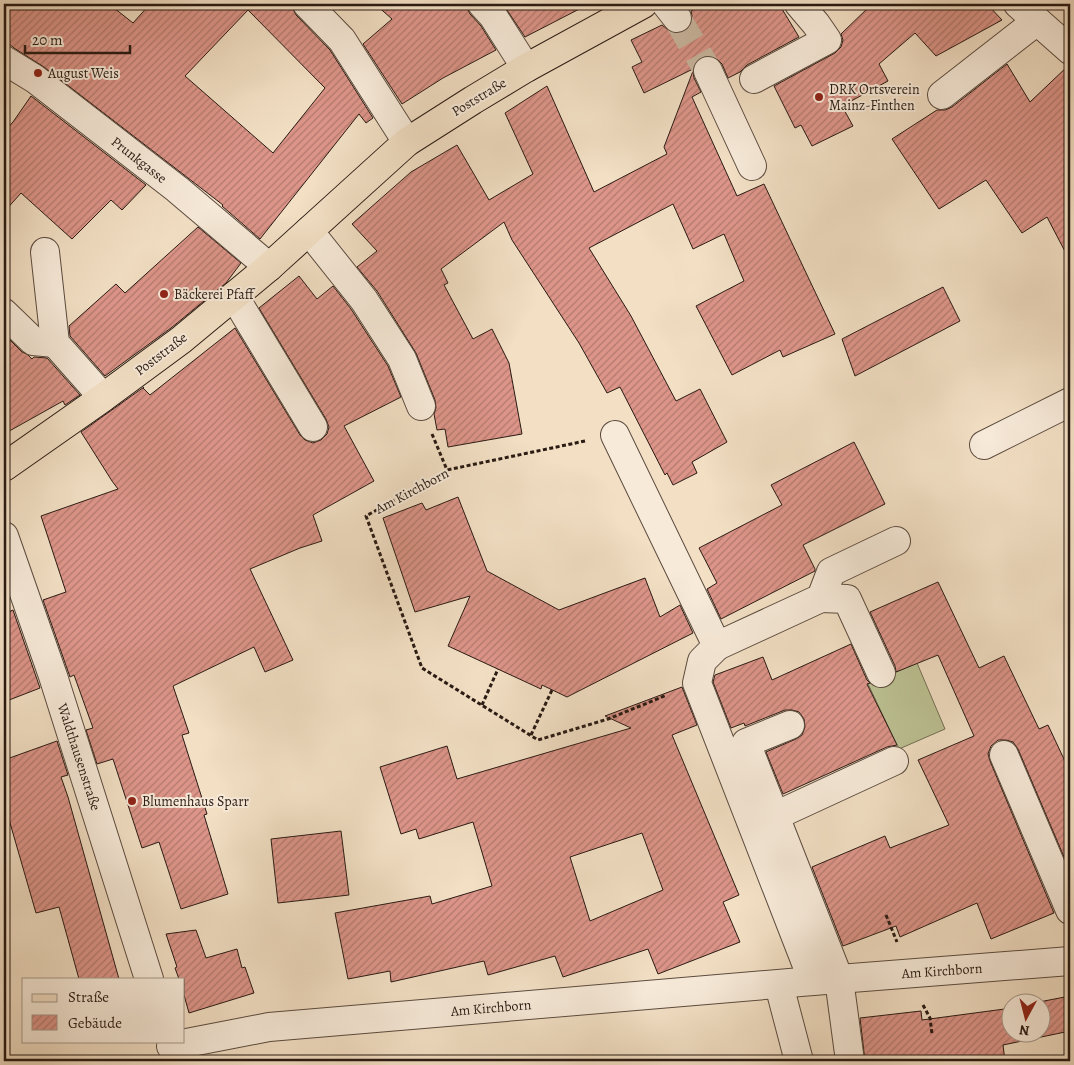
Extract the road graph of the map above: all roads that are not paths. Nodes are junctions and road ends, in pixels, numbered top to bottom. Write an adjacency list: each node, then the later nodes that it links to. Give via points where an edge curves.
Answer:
1 (307, 4): 12 (street, via 342,40)
2 (482, 4): 8 (street)
3 (644, 4): 8 (main road, Poststraße)
4 (799, 4): 10 (street, via 827,40)
5 (1028, 12): 6 (street); 11 (street)
6 (1070, 50)
7 (4, 60): 16 (street, Prunkgasse, via 35,80 183,194)
8 (526, 68): 12 (main road, Poststraße)
9 (708, 71): 13 (street)
10 (754, 79)
11 (942, 95)
12 (407, 142): 14 (main road, Poststraße)
13 (752, 166)
14 (309, 231): 16 (main road, Poststraße); 22 (street, via 364,300 402,358)
15 (45, 252): 19 (street)
16 (269, 267): 17 (main road, Poststraße)
17 (234, 296): 20 (main road, Poststraße); 23 (street)
18 (4, 313): 19 (street, via 33,341)
19 (54, 343): 20 (street)
20 (102, 398): 26 (main road, Poststraße)
21 (1070, 402): 25 (street)
22 (421, 406)
23 (313, 427)
24 (615, 435): 30 (street)
25 (984, 445)
26 (4, 467)
27 (4, 536): 38 (street, Waldthausenstraße, via 53,676)
28 (896, 541): 29 (street, via 831,572)
29 (822, 598): 30 (street); 31 (street, via 847,599)
30 (717, 646): 39 (street, via 702,661 697,683)
31 (881, 672)
32 (790, 725): 35 (street, via 746,743)
33 (1004, 755): 36 (street)
34 (894, 761): 35 (street)
35 (775, 816): 39 (street)
36 (1070, 910)
37 (1070, 961): 39 (street, Am Kirchborn)
38 (150, 978)
39 (826, 980): 40 (street, Am Kirchborn); 43 (street)
40 (778, 985): 41 (street, Am Kirchborn, via 269,1027); 42 (street)
41 (172, 1050)
42 (799, 1061)
43 (850, 1061)

